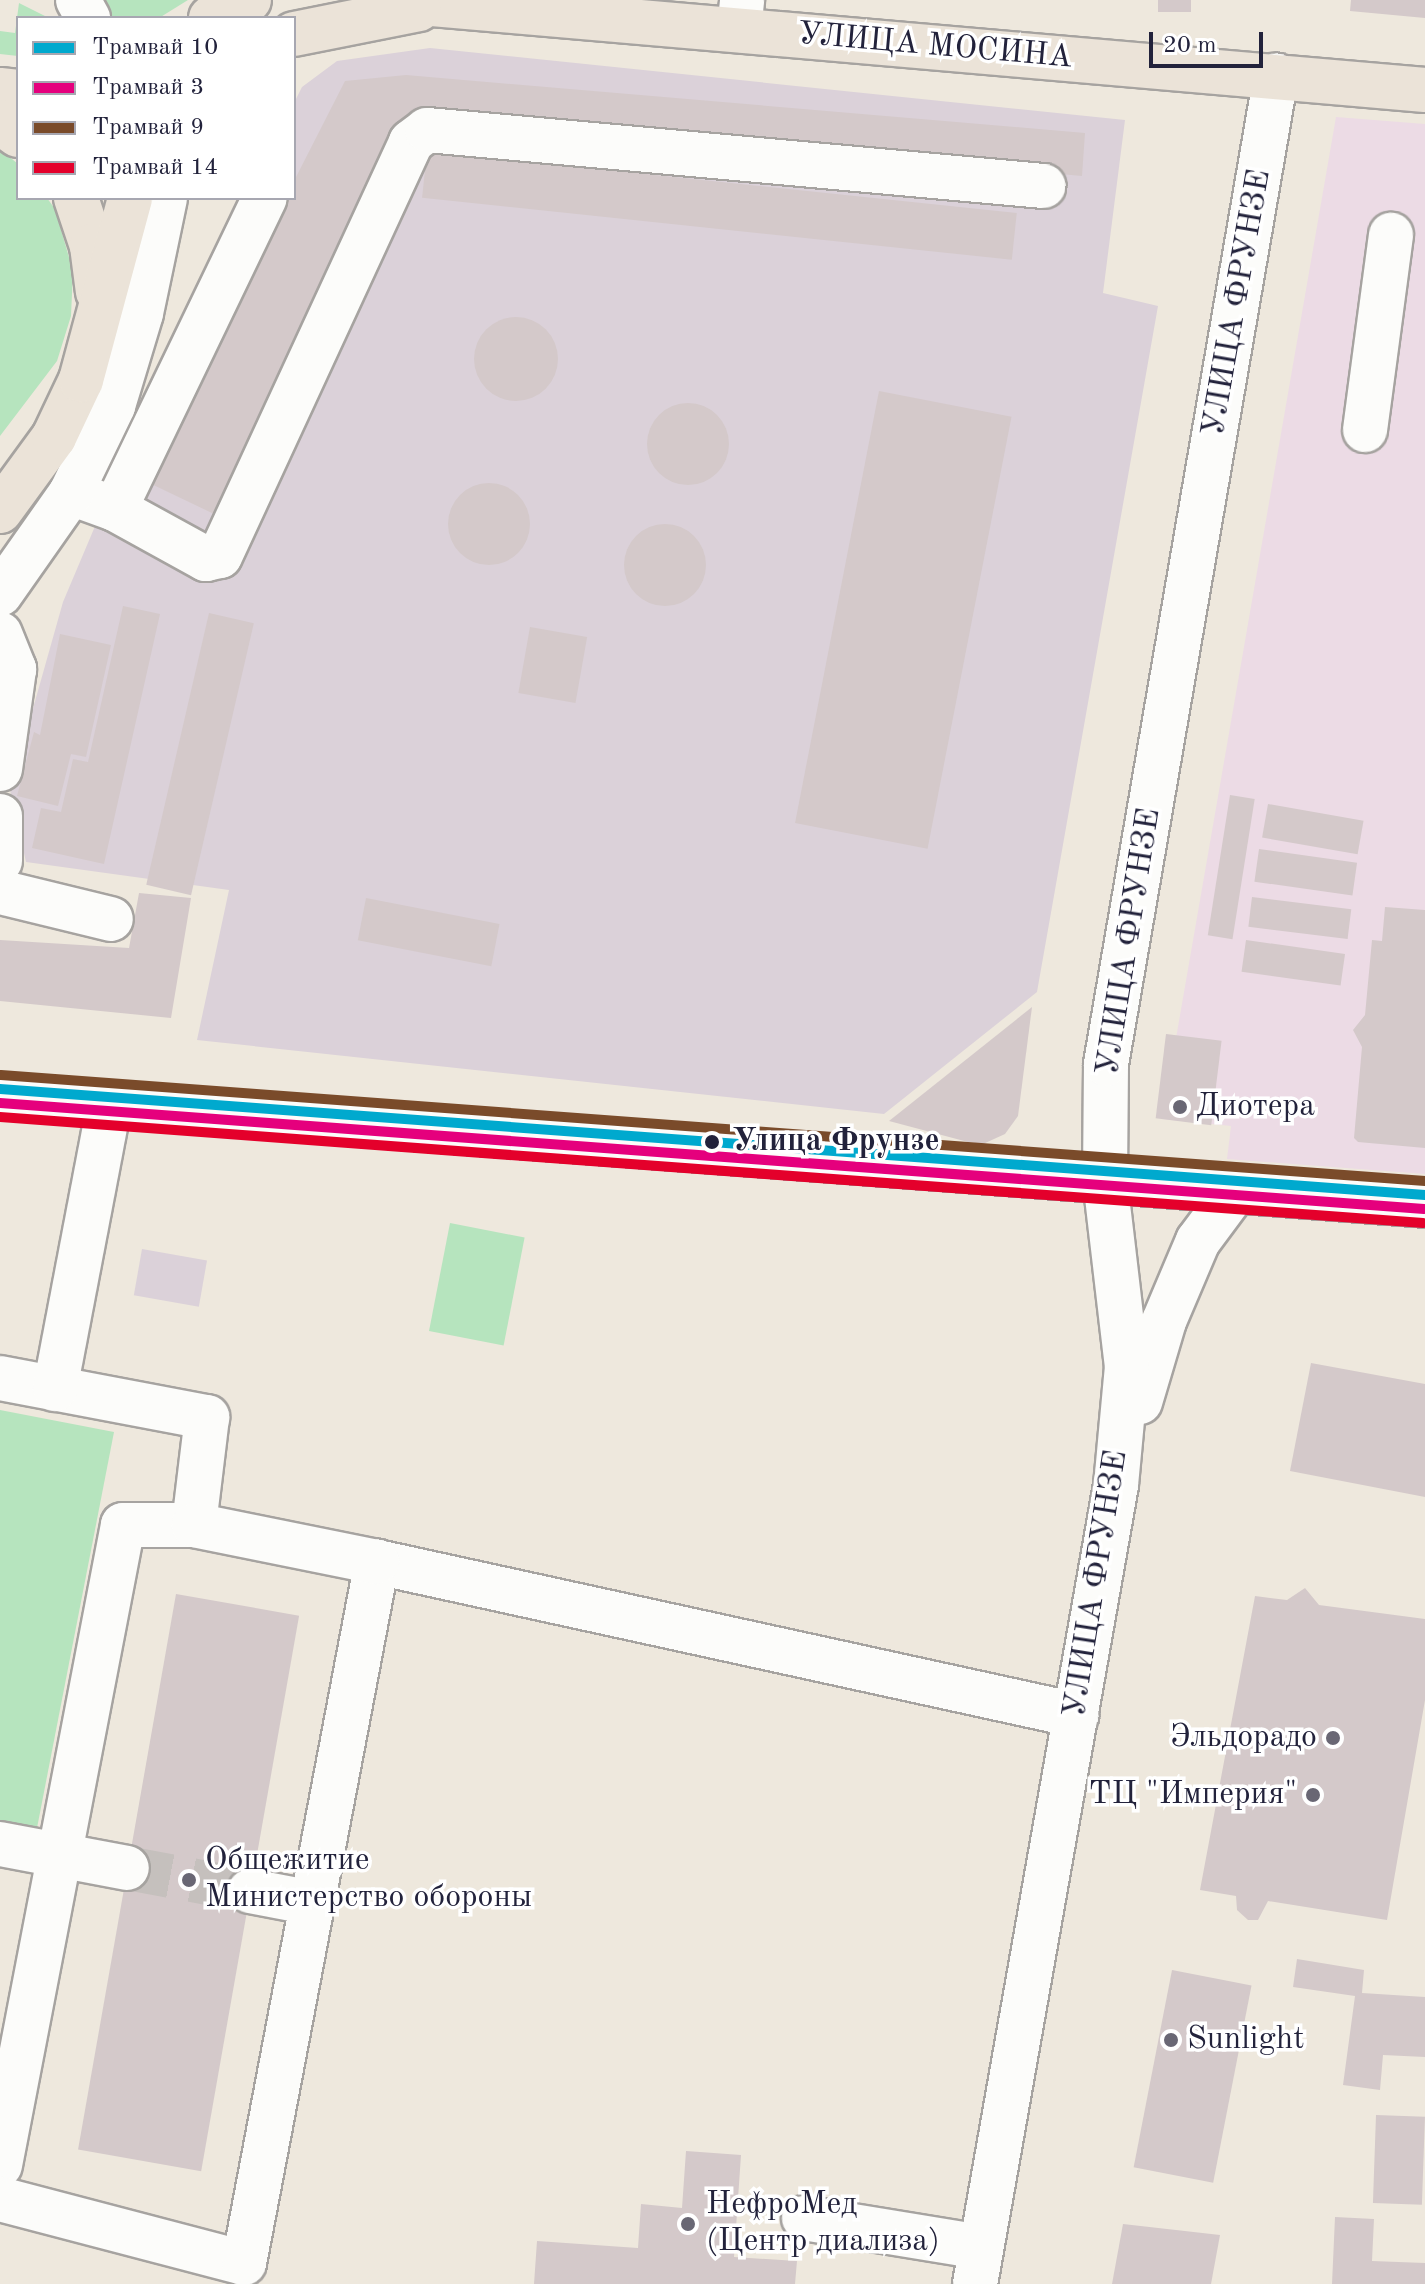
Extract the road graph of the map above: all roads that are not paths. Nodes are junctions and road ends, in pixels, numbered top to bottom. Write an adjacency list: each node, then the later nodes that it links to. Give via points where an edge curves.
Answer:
1 (249, 0): 6 (main road)
2 (386, 0): 3 (main road, УЛИЦА МОСИНА)
3 (445, 5): 4 (main road, УЛИЦА МОСИНА); 7 (main road)
4 (534, 6): 5 (main road, УЛИЦА МОСИНА)
5 (740, 15): 8 (main road, УЛИЦА МОСИНА)
6 (215, 16)
7 (296, 34)
8 (1276, 76): 9 (main road, УЛИЦА МОСИНА); 32 (street, УЛИЦА ФРУНЗЕ, via 1106,1064)
9 (1425, 90)
10 (1043, 186): 21 (street, via 427,130 411,142 220,556 206,559)
11 (77, 200): 16 (main road, via 92,246)
12 (129, 200): 16 (main road)
13 (164, 200): 20 (street, via 141,313 117,392)
14 (264, 200): 21 (street)
15 (1391, 235): 18 (street)
16 (99, 298): 17 (main road, via 93,345)
17 (66, 410): 19 (main road); 22 (main road, via 48,447)
18 (1365, 430)
19 (0, 465)
20 (71, 493): 21 (street); 23 (street)
21 (115, 509)
22 (0, 511)
23 (0, 594)
24 (5, 663): 25 (street)
25 (0, 769)
26 (0, 816): 27 (street)
27 (0, 861)
28 (0, 892): 29 (street)
29 (111, 919)
30 (0, 1097): 31 (street)
31 (109, 1105): 32 (street); 36 (street)
32 (1105, 1179): 33 (street); 37 (street, УЛИЦА ФРУНЗЕ, via 1127,1367)
33 (1236, 1190): 34 (street); 37 (street, via 1198,1241 1164,1321)
34 (1425, 1205)
35 (0, 1378): 36 (street)
36 (55, 1389): 38 (street, via 207,1417)
37 (1116, 1485): 40 (street, УЛИЦА ФРУНЗЕ)
38 (194, 1525): 39 (street); 42 (street, via 123,1525)
39 (377, 1562): 40 (street); 45 (street)
40 (1076, 1715): 49 (street, УЛИЦА ФРУНЗЕ)
41 (0, 1844): 42 (street)
42 (60, 1856): 43 (street); 46 (street)
43 (127, 1868)
44 (250, 1891): 45 (street)
45 (313, 1903): 47 (street, via 244,2263)
46 (0, 2165)
47 (0, 2199)
48 (804, 2218): 49 (street)
49 (978, 2266)

